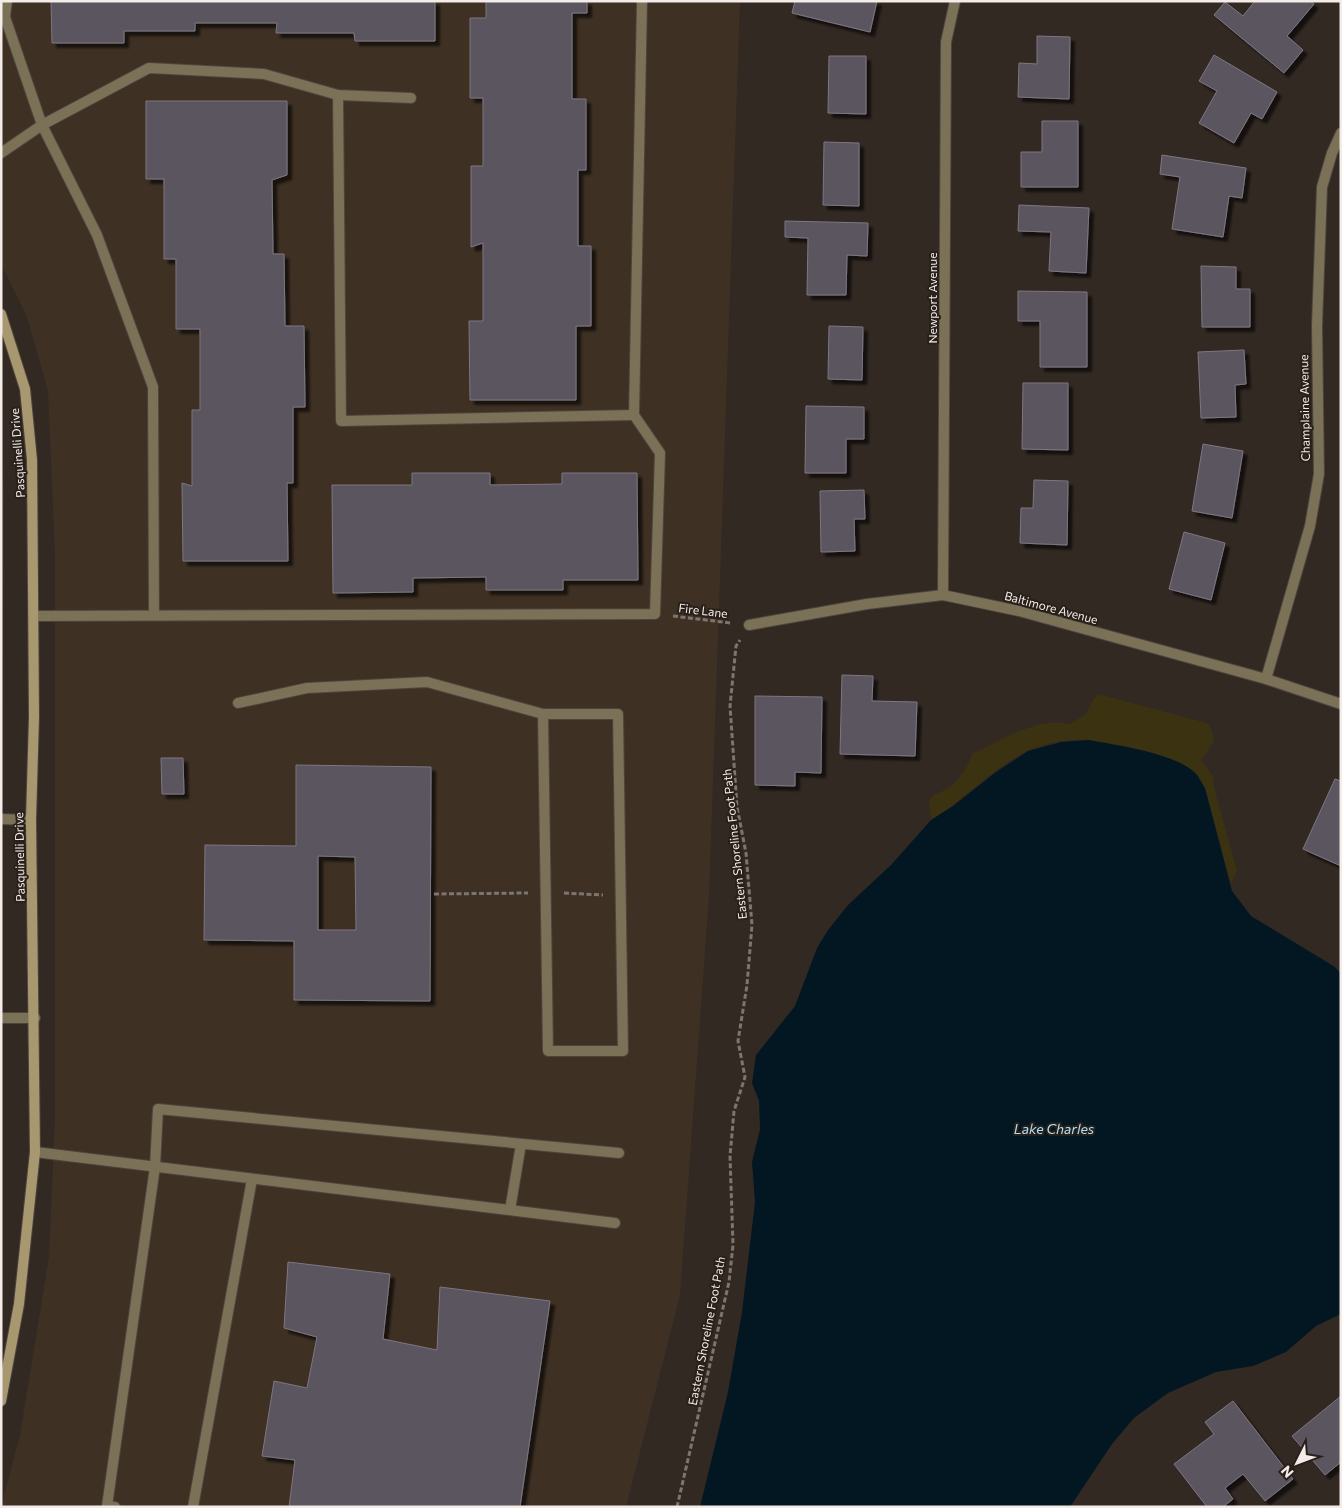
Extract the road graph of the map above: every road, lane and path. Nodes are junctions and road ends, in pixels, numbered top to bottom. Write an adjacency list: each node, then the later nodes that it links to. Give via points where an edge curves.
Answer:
1 (7, 1): 6 (street, via 6,17)
2 (642, 1): 10 (street)
3 (955, 1): 11 (street, Newport Avenue, via 946,42)
4 (338, 95): 5 (street); 6 (street, via 264,74 149,68); 10 (street, via 341,421)
5 (411, 98)
6 (42, 125): 8 (street); 13 (street, via 97,234 153,387)
7 (1341, 133): 16 (street, Champlaine Avenue, via 1322,187 1317,326 1319,474 1310,526)
8 (1, 152)
9 (1, 314): 14 (street, Pasquinelli Drive, via 18,362 28,413 33,497)
10 (634, 415): 12 (street, via 660,453)
11 (943, 595): 15 (street, Baltimore Avenue, via 866,604); 16 (street, Baltimore Avenue, via 1019,611)
12 (655, 614): 13 (street); 15 (path, Fire Lane)
13 (154, 615): 14 (street)
14 (34, 616): 21 (street, Pasquinelli Drive)
15 (749, 625): 34 (path, Eastern Shoreline Foot Path, via 736,646 730,706 737,807 746,853 752,925 738,1041 745,1077 734,1111 730,1156 733,1246 728,1282)
16 (1266, 679): 18 (street, Baltimore Avenue)
17 (238, 702): 19 (street, via 307,688 427,682)
18 (1341, 704)
19 (543, 714): 19 (street, via 618,714 623,1051 548,1050)
20 (1, 819): 21 (street)
21 (31, 820): 23 (street, Pasquinelli Drive)
22 (1, 1018): 23 (street)
23 (35, 1018): 25 (street, Pasquinelli Drive)
24 (521, 1144): 26 (street); 27 (street, via 158,1109); 29 (street)
25 (35, 1152): 27 (street); 31 (street, Pasquinelli Drive, via 19,1304)
26 (619, 1154)
27 (155, 1167): 28 (street); 32 (street, via 107,1506)
28 (252, 1179): 29 (street); 33 (street)
29 (510, 1210): 30 (street)
30 (615, 1223)
31 (1, 1401)
32 (115, 1507)
33 (193, 1507)
34 (677, 1507)

